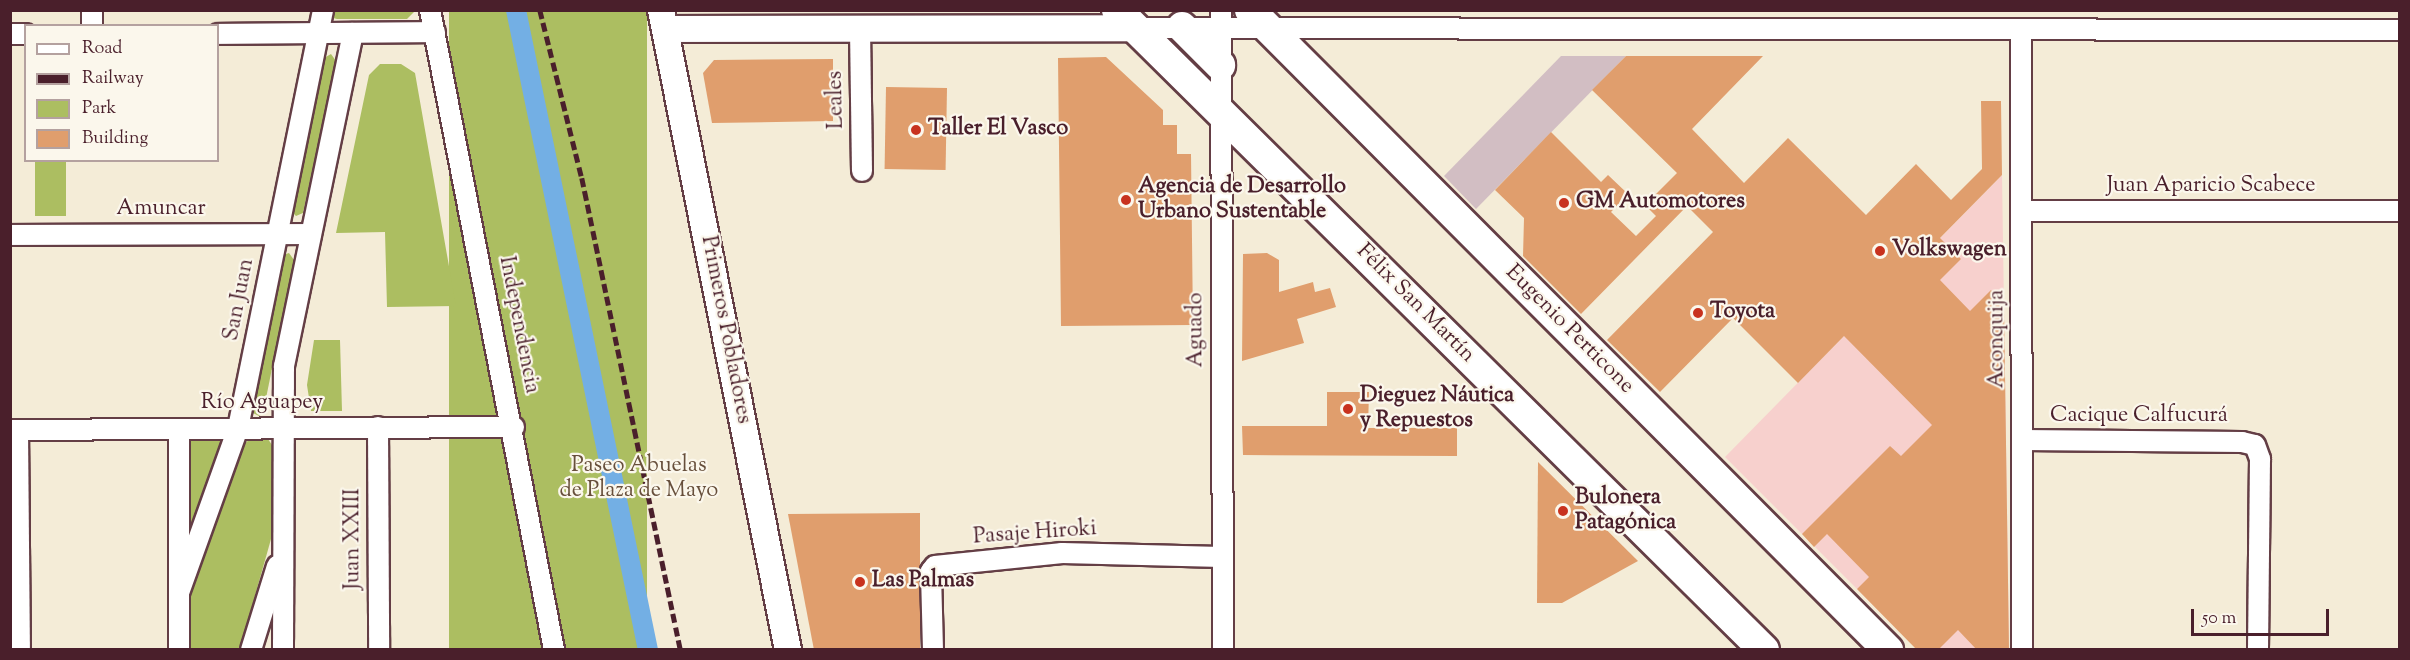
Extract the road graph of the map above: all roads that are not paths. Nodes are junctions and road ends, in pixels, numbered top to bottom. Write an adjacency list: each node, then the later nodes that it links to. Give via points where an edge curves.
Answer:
1 (323, 10): 14 (street, San Juan)
2 (430, 10): 13 (street, Independencia)
3 (1126, 19): 9 (street); 10 (main road); 18 (highway, Félix San Martín)
4 (1220, 19): 5 (street); 9 (street); 17 (street, Aguado)
5 (1258, 19): 7 (street); 45 (highway, Eugenio Perticone)
6 (663, 20): 10 (main road); 41 (main road, Primeros Pobladores)
7 (1938, 20): 11 (street)
8 (2103, 20): 11 (street); 12 (street)
9 (1182, 27): 17 (highway)
10 (860, 28): 19 (street, Leales)
11 (2021, 29): 20 (street, Aconquija)
12 (2400, 30)
13 (435, 32): 15 (street); 25 (street, Independencia)
14 (319, 33): 15 (street); 16 (street); 22 (street, San Juan)
15 (353, 33): 23 (street)
16 (219, 34)
17 (1220, 65): 18 (street, Aguado)
18 (1219, 110): 33 (street, Aguado); 44 (highway, Félix San Martín)
19 (862, 171)
20 (2022, 211): 21 (street, Juan Aparicio Scabece); 31 (street, Aconquija)
21 (2400, 211)
22 (278, 234): 23 (street, Amuncar); 24 (street, Amuncar); 26 (street, San Juan)
23 (311, 234): 27 (street, via 286,351)
24 (10, 235)
25 (514, 427): 28 (street, Río Aguapey); 40 (street, Independencia)
26 (238, 428): 27 (street, Río Aguapey); 29 (street, Río Aguapey); 34 (street, San Juan)
27 (283, 428): 28 (street, Río Aguapey); 32 (street)
28 (378, 428): 39 (street, Juan XXIII)
29 (178, 429): 30 (street, Río Aguapey); 34 (street, San Juan)
30 (14, 430): 35 (street)
31 (2022, 440): 46 (street, Aconquija); 47 (street, Cacique Calfucurá, via 2255,445 2260,459)
32 (283, 548): 37 (street); 38 (street)
33 (1222, 557): 42 (street, Pasaje Hiroki, via 1062,553 935,566 931,572); 43 (street, Aguado)
34 (179, 593): 36 (street, San Juan)
35 (20, 650)
36 (179, 650)
37 (251, 650)
38 (283, 650)
39 (378, 650)
40 (554, 650)
41 (788, 650)
42 (933, 650)
43 (1223, 650)
44 (1764, 650)
45 (1888, 650)
46 (2022, 650)
47 (2259, 650)

